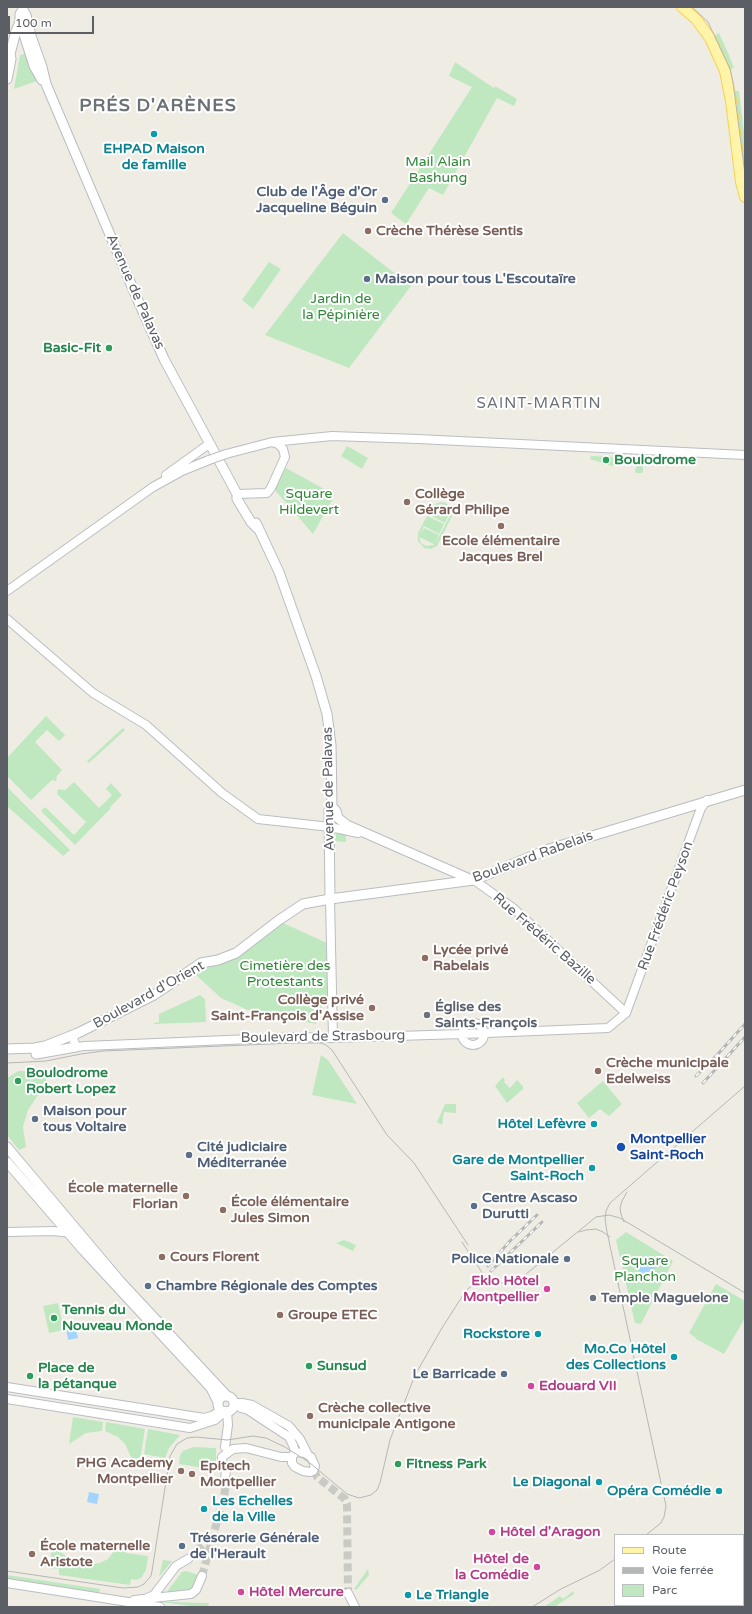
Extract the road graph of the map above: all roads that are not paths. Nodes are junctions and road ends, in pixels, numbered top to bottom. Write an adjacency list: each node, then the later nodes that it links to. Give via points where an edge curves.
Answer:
1 (682, 7): 8 (main road, via 696,19 710,38 724,71 731,101 740,182)
2 (23, 9): 3 (main road, Avenue de Palavas); 4 (main road, Avenue de Palavas)
3 (20, 22): 4 (main road, Avenue de Palavas); 5 (main road)
4 (28, 37): 5 (main road); 6 (main road); 10 (main road, Avenue de Palavas, via 34,66 46,84 136,296 167,364)
5 (13, 42): 6 (main road)
6 (11, 59): 7 (main road)
7 (7, 79)
8 (745, 197)
9 (272, 442): 11 (street, via 355,436); 12 (street, via 283,449 285,457 272,488 267,493); 13 (street, bridge, via 209,460 171,477)
10 (209, 444): 12 (main road, Avenue de Palavas); 13 (street)
11 (745, 455)
12 (237, 494): 18 (main road, Avenue de Palavas, via 237,499 250,522 258,529 276,565 316,676 327,714 331,745)
13 (137, 498): 14 (street)
14 (7, 592)
15 (7, 619): 20 (street, via 93,693 146,725 222,792 258,819)
16 (745, 790): 17 (main road, Boulevard Rabelais)
17 (707, 800): 22 (main road, Boulevard Rabelais, via 549,849); 24 (street, Rue Frédéric Peyson)
18 (332, 808): 19 (main road, Rue Frédéric Bazille); 20 (main road, Avenue de Palavas, via 329,810)
19 (338, 818): 20 (street); 21 (main road, Rue Frédéric Bazille)
20 (330, 827): 21 (street); 23 (main road, Avenue de Palavas)
21 (367, 834): 22 (main road, Rue Frédéric Bazille)
22 (474, 880): 23 (main road, Boulevard Rabelais); 24 (street, Rue Frédéric Bazille, via 513,908)
23 (330, 899): 25 (main road, Boulevard d'Orient, via 298,906 236,953 192,968 154,995); 26 (street, Avenue de Palavas)
24 (626, 1013): 26 (street, Boulevard de Strasbourg, via 608,1028)
25 (69, 1037): 27 (street); 28 (main road, Boulevard d'Orient, via 45,1046); 29 (main road, Boulevard de Strasbourg)
26 (333, 1038): 27 (street, Boulevard de Strasbourg, via 298,1037)
27 (76, 1048): 29 (main road, Boulevard de Strasbourg)
28 (7, 1049)
29 (38, 1053): 30 (main road, Boulevard de Strasbourg)
30 (7, 1055)
31 (7, 1147): 33 (main road)
32 (7, 1162): 34 (main road)
33 (63, 1212): 34 (street); 38 (main road)
34 (61, 1224): 35 (street); 37 (main road)
35 (54, 1231): 36 (street); 37 (street)
36 (7, 1232)
37 (68, 1233): 38 (street); 41 (main road, via 211,1388)
38 (80, 1234): 41 (main road, via 165,1330 227,1396 232,1398)
39 (7, 1387): 42 (street)
40 (7, 1399): 44 (street)
41 (226, 1408): 42 (street, via 208,1418); 43 (street, via 215,1420); 45 (street); 47 (street, via 248,1410 274,1426 288,1437 293,1445); 48 (street, via 242,1403 252,1405 289,1426 300,1439)
42 (187, 1415): 44 (street)
43 (209, 1422): 44 (street); 45 (street, via 215,1421 223,1426)
44 (186, 1427)
45 (226, 1434): 46 (street)
46 (225, 1448)
47 (293, 1455): 48 (street); 48 (street, via 292,1463 295,1467 303,1472 310,1472 315,1466); 49 (street, via 281,1457 246,1448 232,1449 222,1457 226,1470)
48 (308, 1455)
49 (225, 1479)
50 (188, 1559): 54 (street, via 176,1566 154,1595)
51 (202, 1576): 54 (street, via 196,1590 191,1594)
52 (7, 1583): 55 (street)
53 (348, 1593): 57 (street)
54 (144, 1599): 55 (street)
55 (125, 1602): 56 (street)
56 (160, 1607)
57 (355, 1607)

